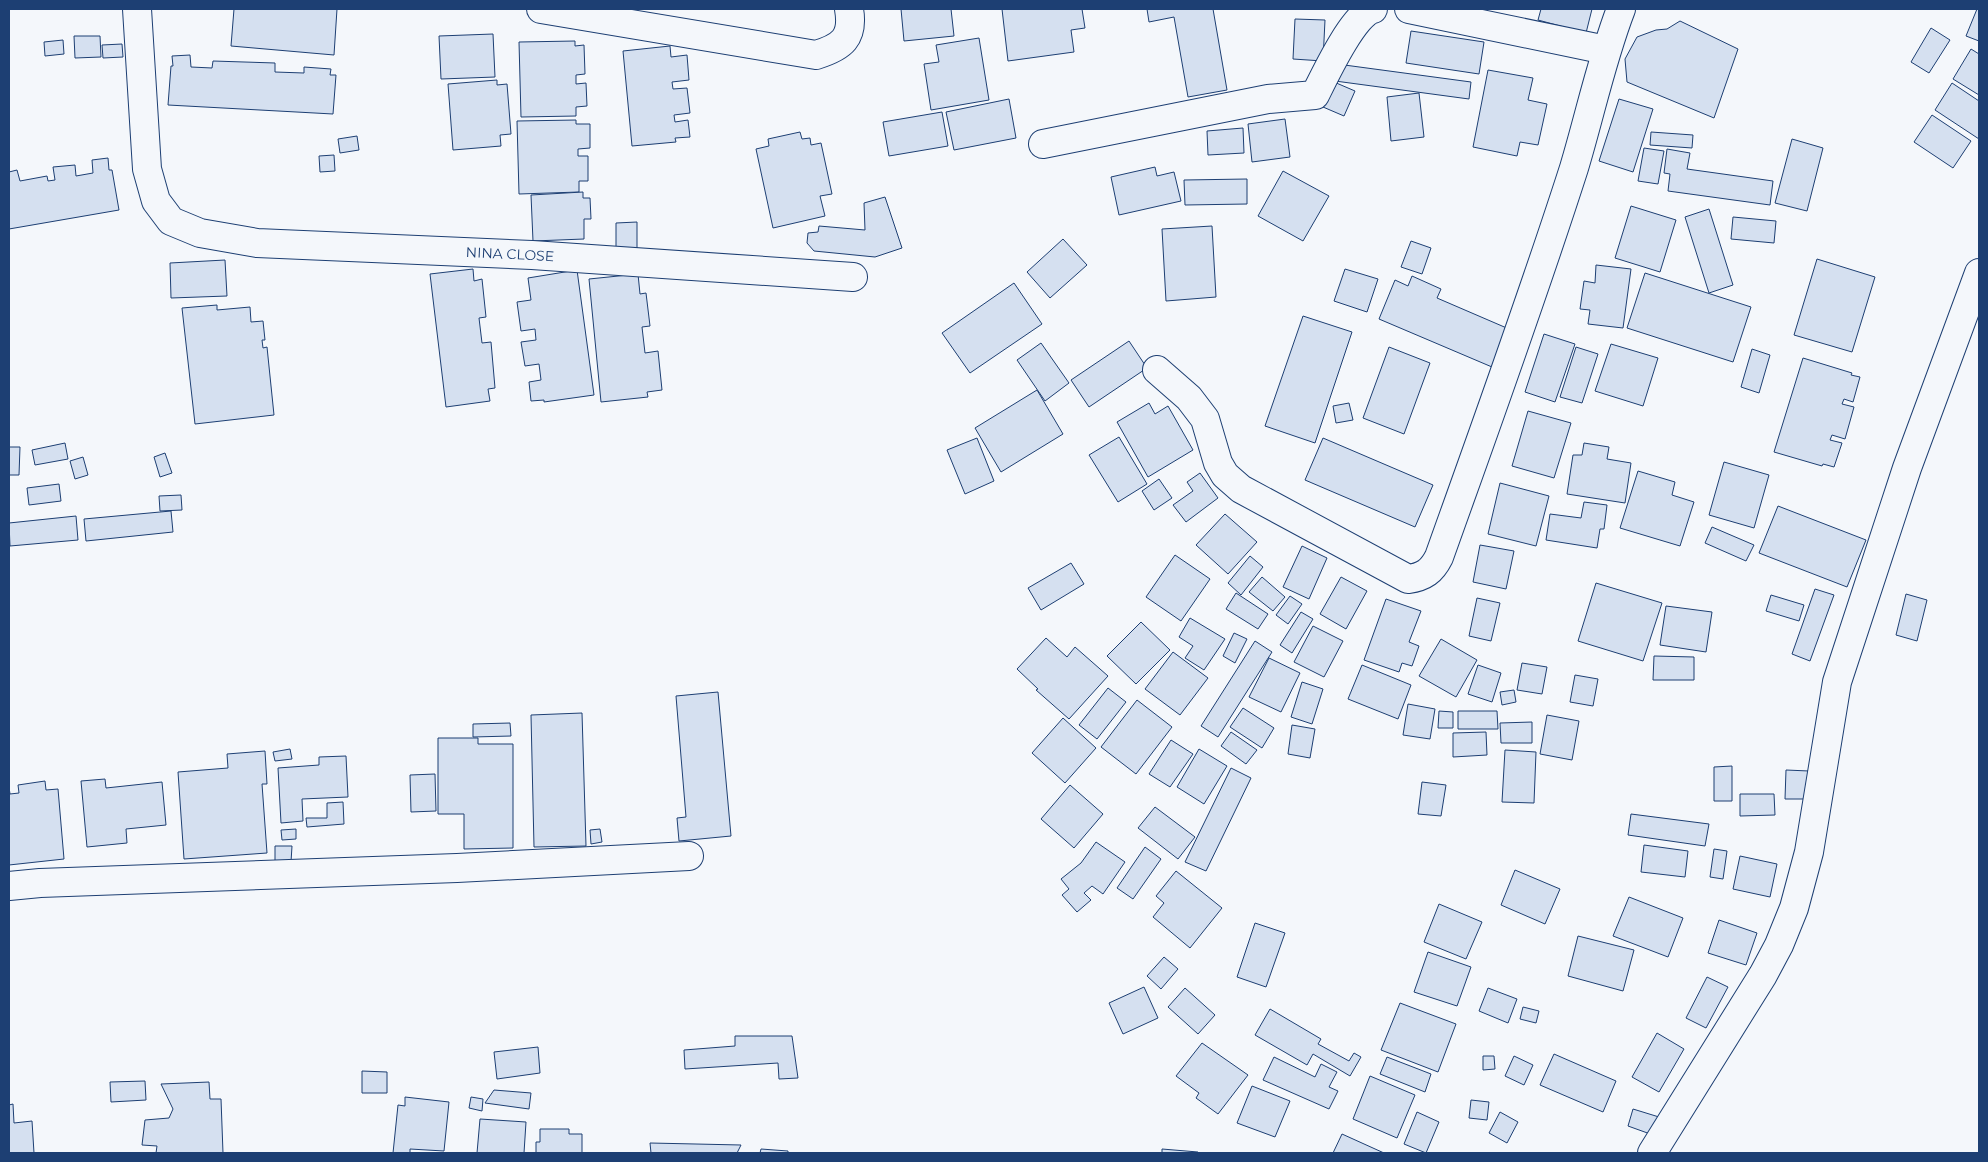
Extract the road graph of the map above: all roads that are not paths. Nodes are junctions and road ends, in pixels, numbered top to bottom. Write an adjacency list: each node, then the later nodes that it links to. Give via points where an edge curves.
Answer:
1 (137, 9): 10 (street, NINA CLOSE, via 147,169 156,201 171,221 200,233 257,244 532,255)
2 (541, 9): 3 (street, via 816,55 834,50 848,36)
3 (849, 9)
4 (1372, 9): 8 (street, via 1352,28 1315,95 1268,100)
5 (1409, 9): 7 (street)
6 (1621, 9): 7 (street)
7 (1606, 50): 11 (street, via 1574,166 1510,359 1439,557 1427,573 1408,579 1242,489 1225,476 1218,464 1205,419 1189,398)
8 (1043, 144)
9 (1979, 273): 14 (street, via 1907,468 1837,682 1809,852 1794,908 1763,975)
10 (852, 277)
11 (1157, 370)
12 (689, 856): 13 (street)
13 (9, 886)
14 (1652, 1153)

